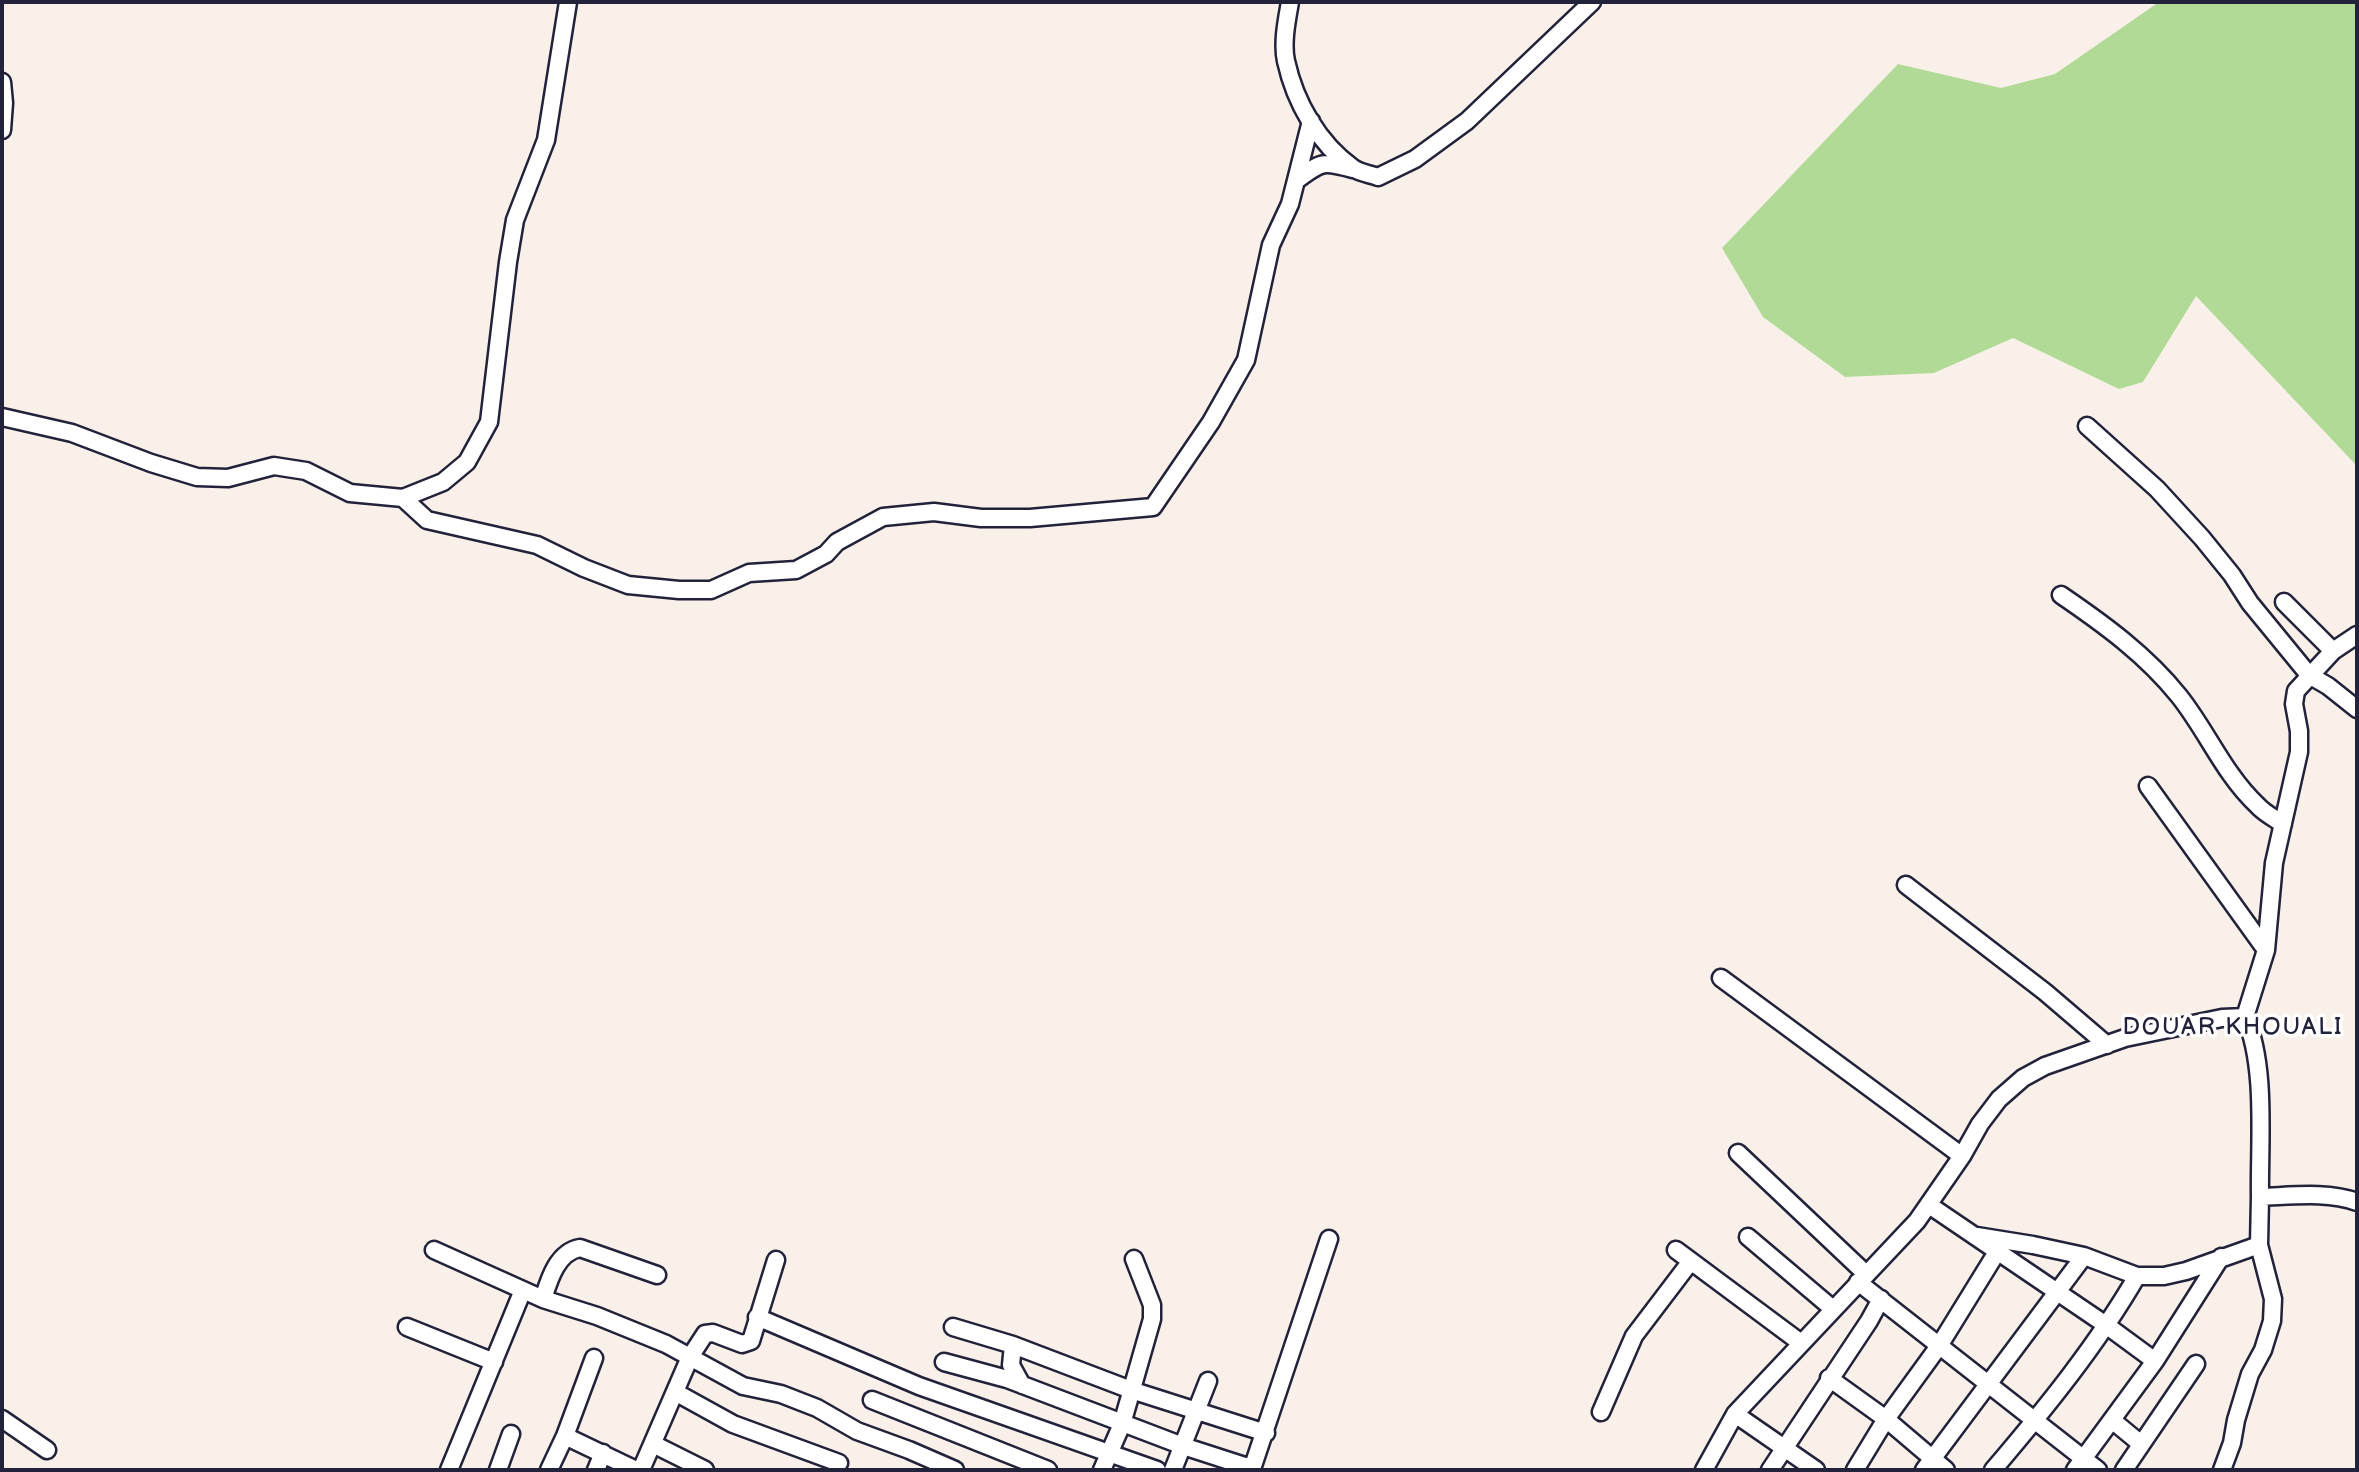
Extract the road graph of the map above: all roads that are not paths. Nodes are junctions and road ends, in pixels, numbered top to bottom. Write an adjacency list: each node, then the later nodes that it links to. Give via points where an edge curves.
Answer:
1 (1290, 2): 5 (street, via 1285,58 1301,108)
2 (1592, 2): 7 (street, via 1467,121 1415,159 1378,177)
3 (568, 3): 11 (street, via 546,140 515,220 489,422 467,462 443,482)
4 (2, 82): 6 (street)
5 (1311, 121): 7 (street, via 1331,149); 8 (street)
6 (2, 130)
7 (1355, 169): 8 (street, via 1317,164)
8 (1297, 180): 11 (street, via 1271,244 1246,360 1211,422 1153,507 1030,518 934,512 883,517 796,570 749,573 711,590 679,590 628,585 537,545 427,520)
9 (2, 417): 11 (street, via 72,433 197,477 228,478 274,466 306,471 350,493)
10 (2087, 426): 16 (street, via 2157,489 2202,538)
11 (402, 498)
12 (2061, 595): 19 (street, via 2142,656 2180,697 2245,792)
13 (2284, 602): 15 (street)
14 (2357, 636): 15 (street)
15 (2333, 651): 16 (street)
16 (2309, 676): 17 (street); 19 (street, via 2296,691 2299,752)
17 (2357, 709)
18 (2148, 786): 21 (street)
19 (2283, 824): 21 (street, via 2274,863)
20 (1906, 885): 24 (street)
21 (2266, 950): 23 (street)
22 (1721, 978): 26 (street)
23 (2245, 1017): 24 (street, via 2222,1018); 27 (street, via 2259,1080)
24 (2107, 1045): 26 (street, via 2023,1078 1999,1099)
25 (1738, 1153): 44 (street)
26 (1962, 1156): 29 (street)
27 (2260, 1197): 28 (street, via 2313,1196); 33 (street)
28 (2357, 1202)
29 (1929, 1205): 30 (street); 44 (street)
30 (1973, 1236): 36 (street); 37 (street)
31 (1748, 1237): 49 (street)
32 (1329, 1239): 78 (street)
33 (2259, 1245): 38 (street); 110 (street, via 2273,1299 2272,1321 2250,1374)
34 (434, 1250): 45 (street)
35 (1676, 1250): 41 (street)
36 (1997, 1252): 46 (street); 56 (street)
37 (2084, 1256): 43 (street); 46 (street)
38 (2221, 1257): 43 (street, via 2164,1276); 59 (street)
39 (1134, 1259): 67 (street, via 1152,1305 1152,1318)
40 (776, 1260): 50 (street)
41 (1690, 1261): 54 (street); 71 (street, via 1634,1336)
42 (657, 1275): 47 (street, via 573,1249 559,1262)
43 (2137, 1276): 51 (street)
44 (1862, 1278): 48 (street); 49 (street)
45 (523, 1290): 47 (street); 60 (street)
46 (2058, 1292): 51 (street); 65 (street)
47 (543, 1299): 57 (street, via 597,1316)
48 (1881, 1299): 56 (street); 63 (street)
49 (1833, 1309): 54 (street)
50 (757, 1317): 57 (street, via 746,1344 705,1334); 87 (street, via 919,1386)
51 (2106, 1325): 59 (street); 75 (street)
52 (407, 1327): 60 (street)
53 (953, 1327): 55 (street)
54 (1801, 1343): 72 (street)
55 (1013, 1345): 66 (street, via 1011,1365); 67 (street)
56 (1939, 1346): 65 (street); 74 (street)
57 (690, 1357): 68 (street); 97 (street, via 743,1386 817,1408 857,1431)
58 (594, 1358): 80 (street)
59 (2155, 1361): 76 (street)
60 (494, 1362): 91 (street)
61 (944, 1362): 66 (street)
62 (2196, 1364): 82 (street)
63 (1829, 1378): 74 (street); 84 (street)
64 (1208, 1381): 70 (street)
65 (1987, 1382): 75 (street); 89 (street)
66 (1022, 1385): 77 (street)
67 (1131, 1390): 70 (street); 77 (street)
68 (675, 1392): 81 (street); 88 (street, via 733,1424)
69 (872, 1400): 98 (street)
70 (1196, 1410): 78 (street); 83 (street)
71 (1601, 1412)
72 (1735, 1414): 84 (street); 102 (street)
73 (2, 1419): 85 (street)
74 (1886, 1419): 89 (street); 105 (street)
75 (2036, 1420): 90 (street); 107 (street)
76 (2112, 1420): 82 (street); 90 (street)
77 (1122, 1424): 83 (street); 87 (street)
78 (1266, 1433): 83 (street, via 1253,1466)
79 (511, 1434): 92 (street)
80 (565, 1436): 86 (street); 93 (street)
81 (653, 1444): 95 (street); 96 (street)
82 (2141, 1444): 109 (street)
83 (1183, 1447): 101 (street)
84 (1786, 1447): 103 (street); 104 (street)
85 (47, 1450)
86 (603, 1453): 94 (street); 95 (street)
87 (1109, 1454): 99 (street); 100 (street)
88 (839, 1462)
89 (1928, 1464): 106 (street)
90 (2079, 1464): 108 (street)
91 (449, 1470)
92 (498, 1470)
93 (549, 1470)
94 (596, 1470)
95 (639, 1470)
96 (705, 1470)
97 (955, 1470)
98 (1048, 1470)
99 (1102, 1470)
100 (1157, 1470)
101 (1173, 1470)
102 (1704, 1470)
103 (1770, 1470)
104 (1816, 1470)
105 (1854, 1470)
106 (1946, 1470)
107 (1993, 1470)
108 (2098, 1470)
109 (2124, 1470)
110 (2222, 1470)

